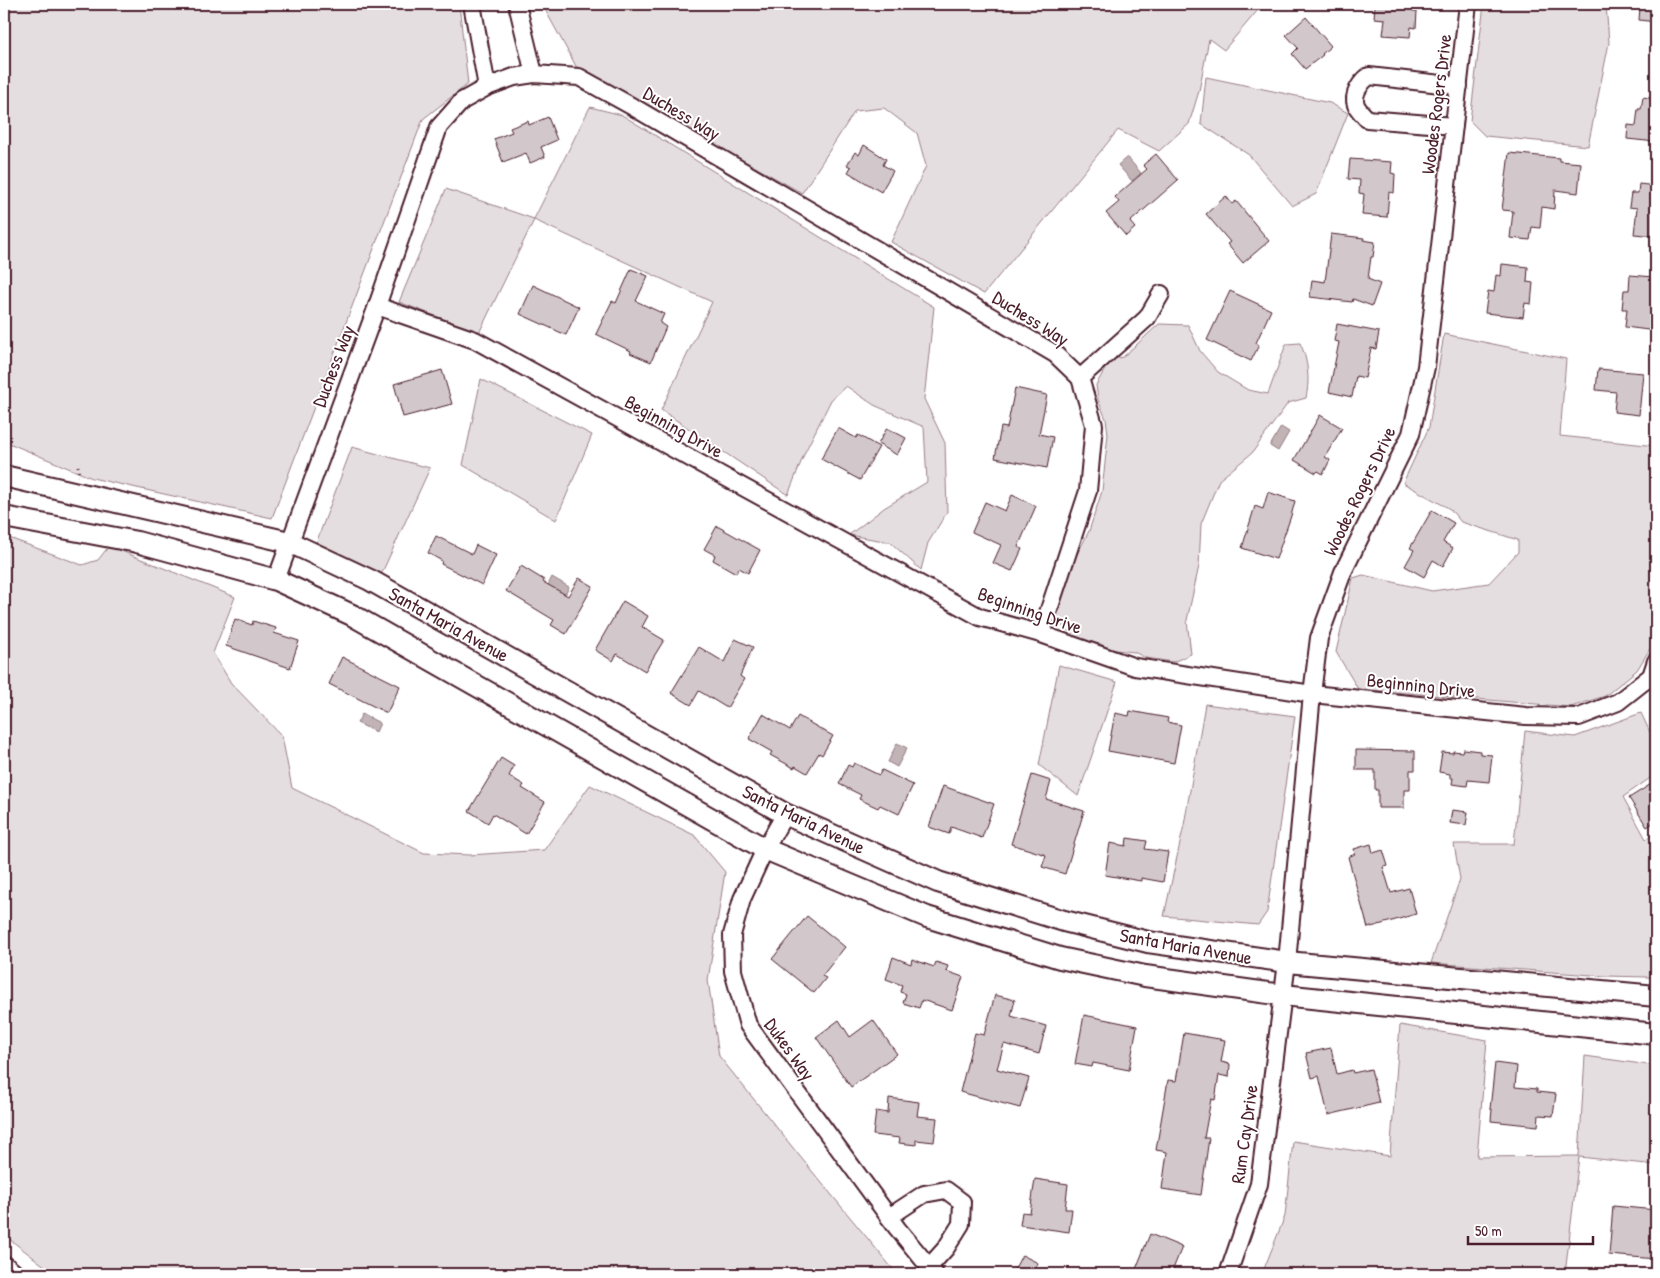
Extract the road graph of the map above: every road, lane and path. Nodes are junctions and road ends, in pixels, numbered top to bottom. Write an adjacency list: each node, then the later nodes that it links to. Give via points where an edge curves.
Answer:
1 (472, 4): 6 (street)
2 (517, 4): 4 (street)
3 (1468, 4): 5 (street, Woodes Rogers Drive)
4 (534, 74): 6 (street, Duchess Way); 10 (street, Duchess Way, via 579,77 635,108 1055,354)
5 (1459, 86): 7 (street, Woodes Rogers Drive); 7 (street, via 1369,76 1362,81 1355,95 1356,106 1367,119)
6 (487, 87): 9 (street, Duchess Way, via 462,101 440,127)
7 (1454, 126): 17 (street, Woodes Rogers Drive, via 1426,367 1411,434 1343,572 1319,638)
8 (1161, 294): 10 (street, via 1147,318)
9 (377, 306): 13 (street, Duchess Way); 15 (street, Beginning Drive, via 475,340 980,617)
10 (1080, 378): 15 (street, Duchess Way, via 1094,425 1088,491)
11 (4, 476): 13 (street, Santa Maria Avenue)
12 (4, 517): 14 (street, Santa Maria Avenue, via 137,542)
13 (289, 542): 14 (street, Duchess Way); 18 (street, Santa Maria Avenue, via 370,580)
14 (276, 580): 19 (street, Santa Maria Avenue, via 352,615)
15 (1041, 634): 17 (street, Beginning Drive, via 1135,667)
16 (1656, 662): 17 (street, Beginning Drive, via 1651,676 1618,702 1579,717 1526,716)
17 (1312, 694): 20 (street, Woodes Rogers Drive)
18 (785, 814): 19 (street, Dukes Way); 20 (street, Santa Maria Avenue, via 938,882 1064,921 1148,942)
19 (765, 849): 21 (street, Santa Maria Avenue, via 927,917 1060,958 1145,976); 24 (street, Dukes Way, via 742,900 732,935 733,971 748,1025)
20 (1287, 962): 21 (street, Woodes Rogers Drive); 22 (street, Santa Maria Avenue)
21 (1283, 995): 23 (street, Santa Maria Avenue); 28 (street, Rum Cay Drive, via 1259,1184)
22 (1656, 996)
23 (1656, 1034)
24 (889, 1217): 26 (street, Dukes Way); 26 (street, via 924,1194 946,1190 962,1202 962,1224)
25 (4, 1264): 27 (street)
26 (932, 1270)
27 (16, 1274)
28 (1228, 1274)

